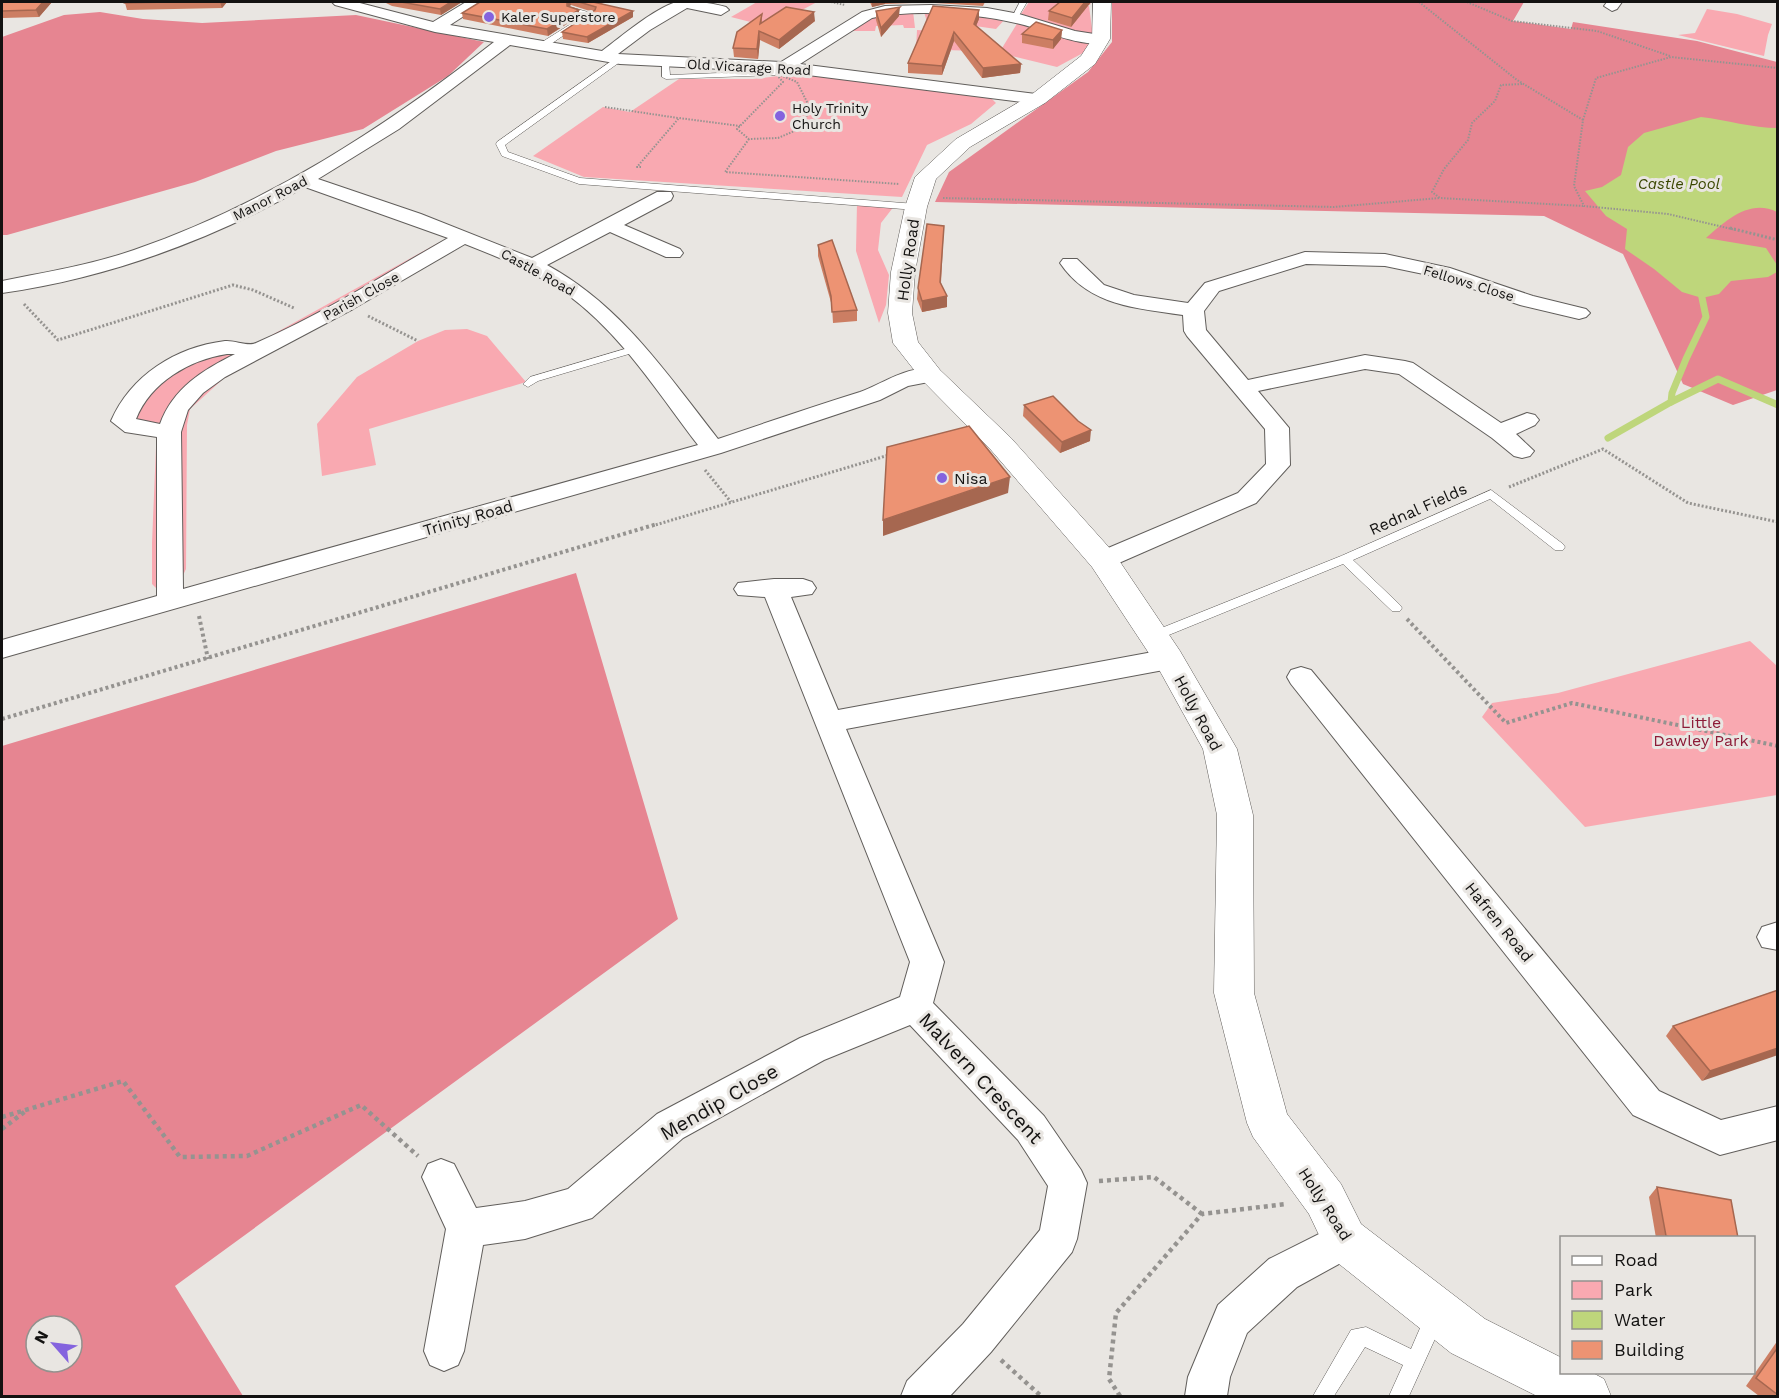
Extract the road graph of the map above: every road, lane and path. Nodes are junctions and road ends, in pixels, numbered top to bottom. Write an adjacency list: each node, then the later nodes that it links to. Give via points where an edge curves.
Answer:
1 (340, 2): 10 (street, Old Vicarage Road)
2 (476, 2): 10 (street)
3 (1023, 2): 9 (lane)
4 (1102, 2): 11 (street)
5 (1419, 2): 18 (path)
6 (1467, 2): 14 (path, via 1512,21 1597,31)
7 (573, 9): 13 (lane, via 591,14)
8 (721, 10): 15 (street, via 685,3 644,27)
9 (1014, 17): 11 (street, via 1073,36); 17 (street, via 931,10 885,11 867,15)
10 (435, 27): 12 (street, Old Vicarage Road)
11 (1101, 39): 19 (street, via 1088,60)
12 (506, 40): 13 (street, Old Vicarage Road); 26 (street, Manor Road, via 416,110)
13 (542, 46): 15 (street, Old Vicarage Road)
14 (1671, 57): 16 (path); 22 (path, via 1596,78)
15 (612, 58): 17 (street, Old Vicarage Road); 28 (lane, via 500,144 505,154 579,181)
16 (1778, 68)
17 (776, 69): 19 (street, Old Vicarage Road); 23 (path, via 783,82); 24 (path, via 797,82 808,106 804,127 778,138)
18 (1523, 84): 22 (path); 29 (path, via 1501,85 1495,101 1472,123 1468,140 1444,169 1432,192)
19 (1038, 99): 28 (street, Holly Road, via 963,143 926,177)
20 (605, 107): 21 (path)
21 (679, 118): 23 (path); 25 (path, via 637,167)
22 (1583, 120): 30 (path, via 1574,186)
23 (740, 126): 24 (path, via 737,129)
24 (749, 139): 28 (path, via 725,172)
25 (648, 167)
26 (304, 181): 32 (street, Castle Road); 37 (street, Manor Road, via 171,244 112,264)
27 (664, 196): 31 (street)
28 (914, 197): 29 (path, via 1334,207); 45 (street, Holly Road, via 900,313 906,343)
29 (1440, 198): 30 (path)
30 (1584, 206): 33 (path, via 1698,220)
31 (609, 225): 34 (street); 36 (street)
32 (464, 237): 36 (street, Castle Road); 38 (street, Parish Close)
33 (1778, 240)
34 (673, 253)
35 (1070, 263): 39 (street, via 1097,289 1130,301)
36 (531, 266): 43 (street, Castle Road, via 589,301)
37 (4, 287): 41 (path, via 58,340 233,285)
38 (346, 305): 41 (street, Parish Close); 42 (path)
39 (1193, 310): 40 (street, Fellows Close, via 1212,287 1305,258 1384,260 1443,272 1527,301); 47 (street, via 1195,331)
40 (1580, 313)
41 (319, 319): 44 (street, Parish Close)
42 (418, 341)
43 (635, 349): 46 (lane); 51 (street, Castle Road)
44 (255, 352): 49 (street, Parish Close, via 195,388 177,409); 49 (street, via 228,347 201,354 154,376 127,405 123,421 141,429)
45 (931, 375): 51 (street, Trinity Road, via 902,380 872,395); 59 (street, Holly Road, via 1001,444)
46 (528, 384)
47 (1242, 388): 50 (street, via 1365,362 1405,368); 59 (street, via 1277,428 1278,465 1247,498)
48 (1527, 420): 50 (street)
49 (169, 432): 62 (street, Parish Close)
50 (1500, 433): 52 (street)
51 (702, 451): 55 (path); 61 (street, Trinity Road)
52 (1522, 451)
53 (897, 453): 55 (path)
54 (1491, 494): 56 (path, via 1603,449 1688,502); 57 (lane, Rednal Fields); 58 (lane, Rednal Fields)
55 (731, 502): 66 (path)
56 (1778, 522)
57 (1559, 547)
58 (1345, 559): 63 (lane); 64 (lane, Rednal Fields)
59 (1103, 560): 64 (street, Holly Road)
60 (775, 588): 69 (street, Malvern Crescent)
61 (196, 596): 62 (street, Trinity Road); 66 (path)
62 (170, 602): 65 (street, Trinity Road)
63 (1396, 609): 70 (path, via 1506,723 1572,703)
64 (1161, 648): 69 (street); 78 (street, Holly Road, via 1220,748 1235,815 1234,993 1268,1123)
65 (2, 649)
66 (208, 659): 68 (path)
67 (1301, 677): 74 (street, Hafren Road, via 1646,1103 1720,1138)
68 (2, 719)
69 (829, 722): 71 (street, Malvern Crescent, via 927,962)
70 (1778, 746)
71 (915, 1006): 77 (street, Malvern Crescent, via 1031,1128); 80 (street, Mendip Close, via 812,1049 670,1126 579,1205 525,1220)
72 (30, 1108): 73 (path); 75 (path); 76 (path, via 123,1081 180,1157 247,1156 361,1105)
73 (2, 1117)
74 (1778, 1124)
75 (2, 1129)
76 (441, 1177): 80 (street)
77 (1068, 1183): 79 (path, via 1154,1177); 83 (street, via 1058,1239)
78 (1325, 1199): 79 (path); 81 (street, Holly Road)
79 (1202, 1214): 88 (path, via 1116,1313 1109,1379)
80 (466, 1228): 84 (street)
81 (1345, 1240): 82 (street, Holly Road); 89 (street, via 1283,1273 1232,1319 1209,1377)
82 (1438, 1312): 85 (lane); 92 (street, Holly Road, via 1468,1336)
83 (977, 1338): 86 (street); 87 (path)
84 (444, 1351)
85 (1415, 1361): 90 (lane, via 1366,1337 1358,1337); 91 (lane)
86 (922, 1396)
87 (1041, 1396)
88 (1120, 1396)
89 (1206, 1396)
90 (1323, 1396)
91 (1399, 1396)
92 (1587, 1396)

